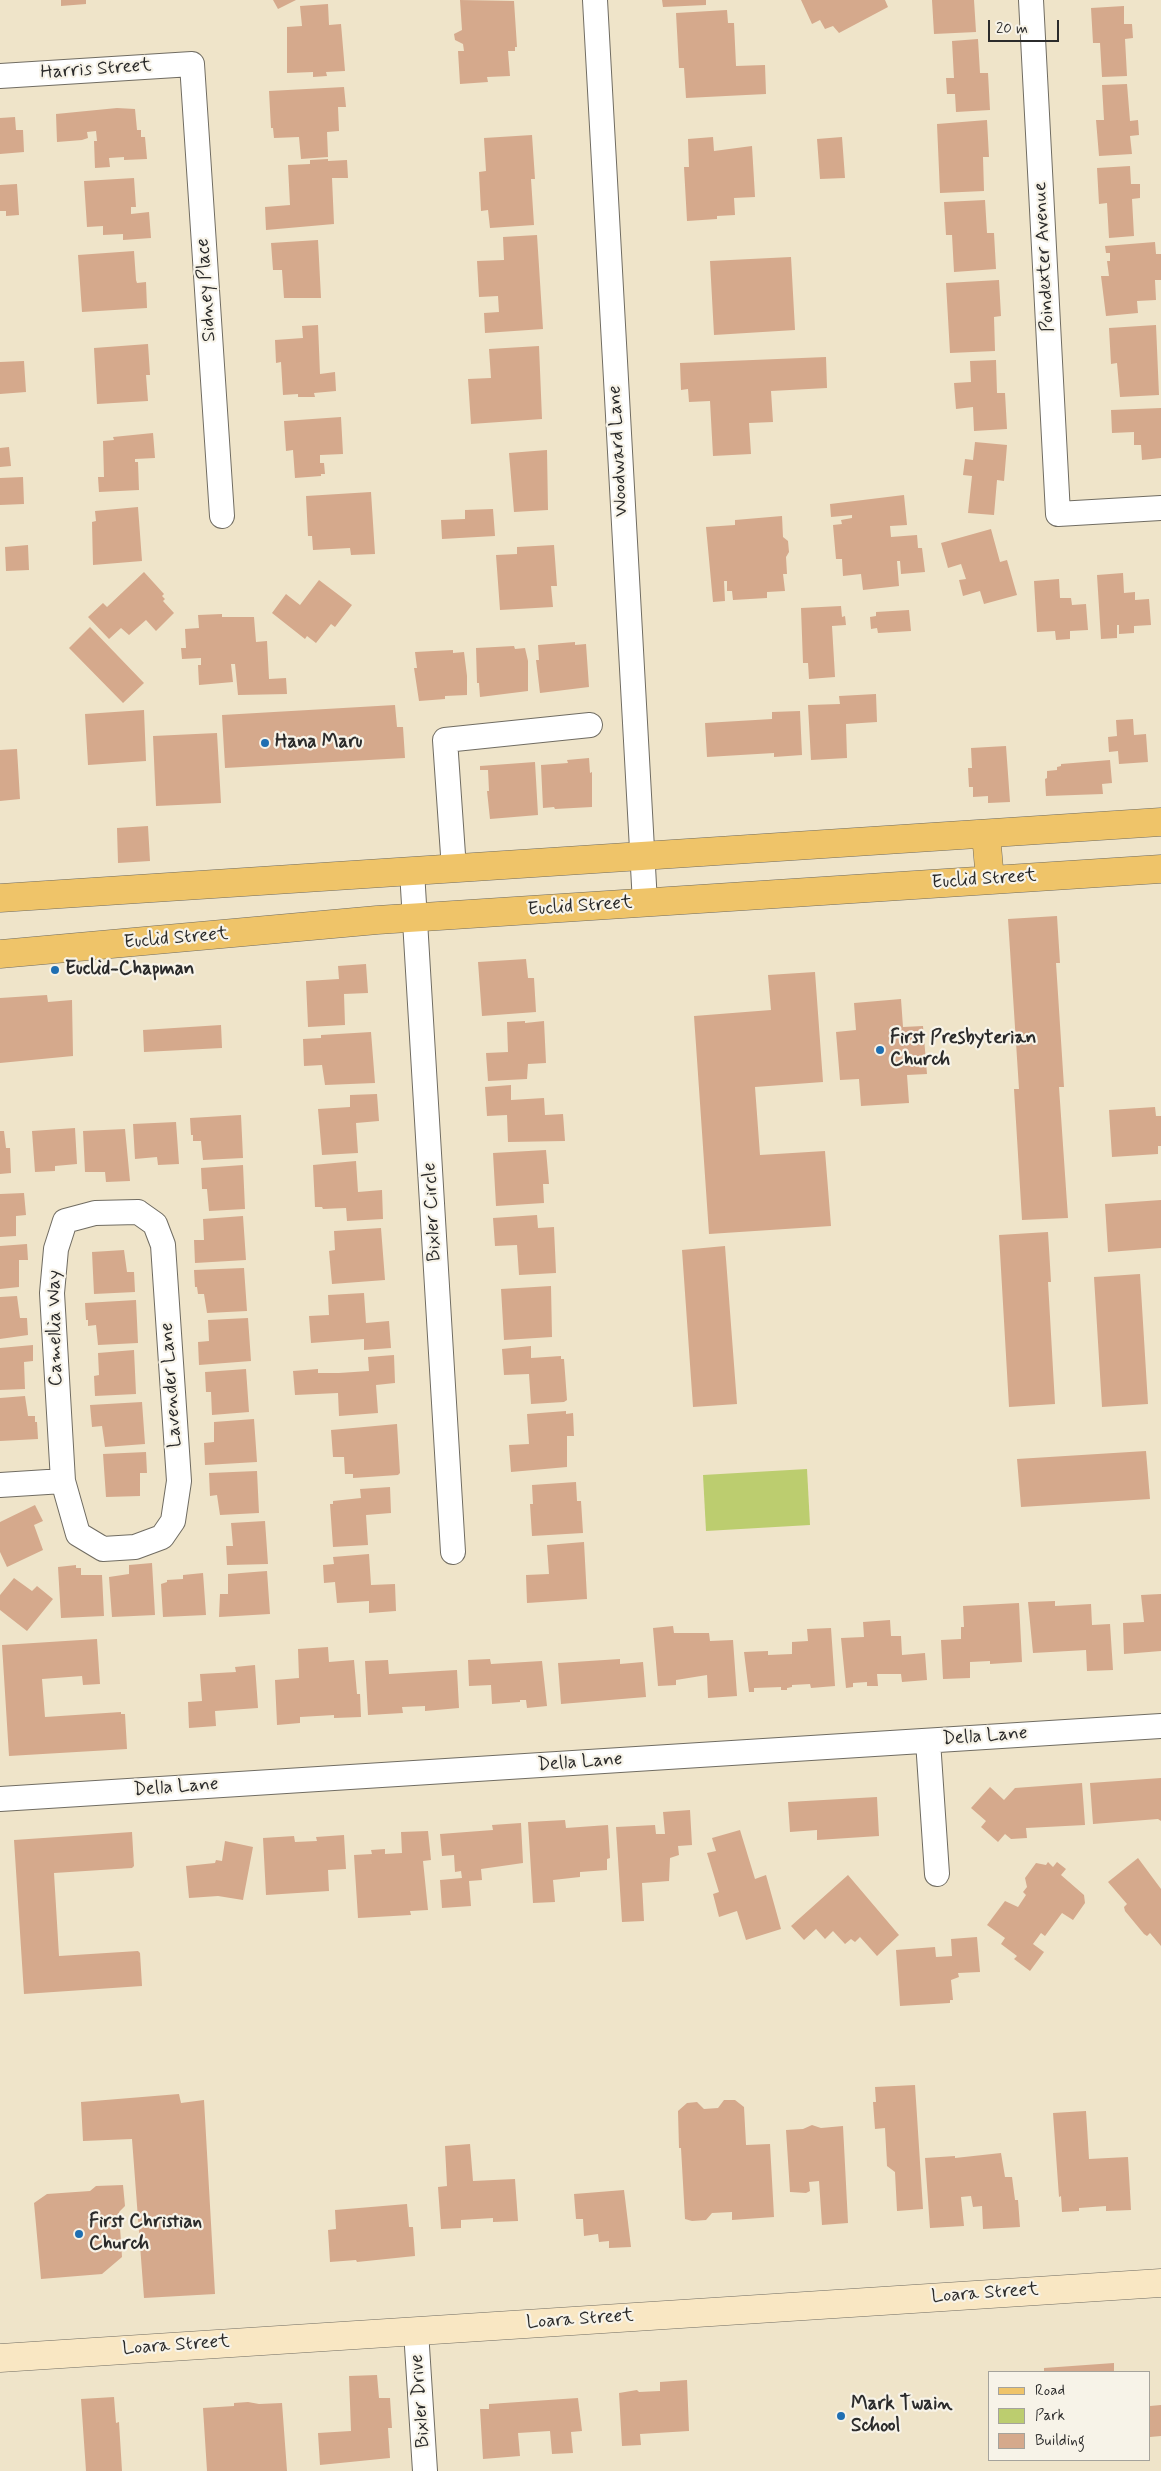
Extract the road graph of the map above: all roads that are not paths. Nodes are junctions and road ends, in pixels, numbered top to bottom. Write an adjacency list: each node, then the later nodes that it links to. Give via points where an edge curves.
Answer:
1 (595, 0): 10 (street, Woodward Lane)
2 (1031, 0): 5 (street, Poindexter Avenue, via 1058,514)
3 (192, 64): 4 (street, Harris Street); 6 (street, Sidney Place)
4 (0, 76)
5 (1161, 508)
6 (222, 516)
7 (590, 725): 11 (street, via 445,740)
8 (1161, 822): 9 (main road)
9 (986, 834): 10 (main road); 14 (main road)
10 (641, 856): 11 (main road); 16 (street, Woodward Lane)
11 (454, 869): 13 (main road)
12 (1161, 869): 14 (main road, Euclid Street)
13 (412, 871): 15 (main road); 17 (street, Bixler Circle)
14 (990, 880): 16 (main road, Euclid Street)
15 (0, 898)
16 (644, 903): 17 (main road, Euclid Street)
17 (415, 918): 18 (main road, Euclid Street); 23 (street, Bixler Circle)
18 (0, 954)
19 (138, 1212): 20 (street, Camellia Way, via 95,1213 66,1221 56,1249 52,1293); 22 (street, Lavender Lane, via 156,1224 163,1245 179,1481 173,1520 162,1536)
20 (63, 1480): 21 (street); 22 (street, Camellia Way, via 78,1534 103,1549)
21 (0, 1484)
22 (135, 1547)
23 (453, 1552)
24 (1161, 1726): 25 (street, Della Lane)
25 (928, 1741): 26 (street, Della Lane); 27 (street)
26 (0, 1799)
27 (937, 1874)
28 (1161, 2283): 29 (street, Loara Street)
29 (416, 2330): 30 (street, Loara Street); 31 (street, Bixler Drive)
30 (0, 2358)
31 (425, 2471)

